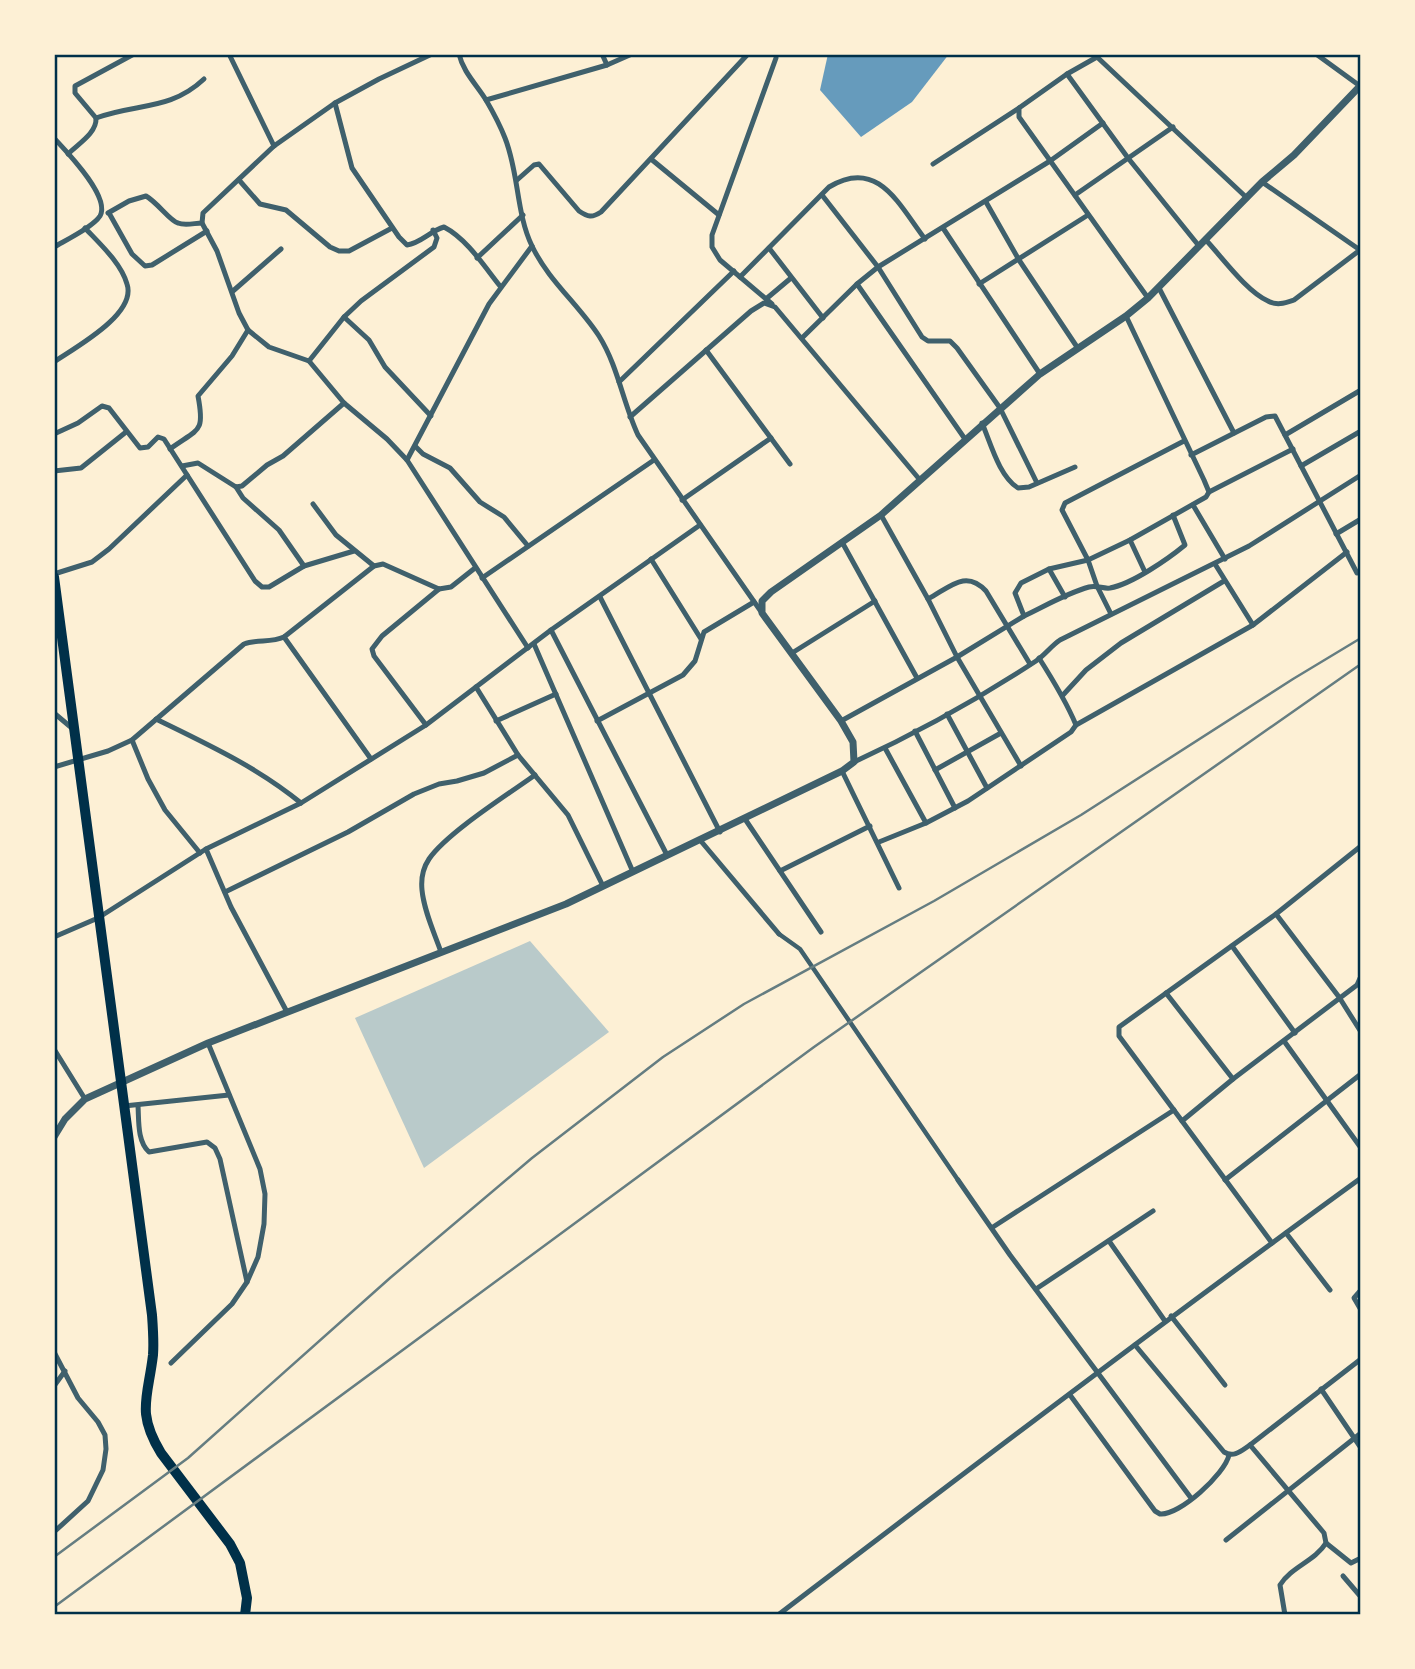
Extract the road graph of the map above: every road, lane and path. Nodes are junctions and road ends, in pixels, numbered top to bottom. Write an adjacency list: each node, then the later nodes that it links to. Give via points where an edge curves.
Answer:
1 (134, 54): 18 (street, via 75,86 75,93)
2 (229, 54): 22 (street)
3 (432, 54): 16 (street)
4 (459, 54): 15 (street)
5 (602, 54): 11 (street)
6 (632, 54): 11 (street)
7 (748, 54): 25 (street)
8 (1316, 54): 14 (street)
9 (1096, 55): 12 (street); 20 (street)
10 (776, 58): 38 (street)
11 (607, 65): 15 (street)
12 (1067, 74): 17 (street); 19 (street)
13 (204, 79): 18 (street, via 168,102)
14 (1360, 85): 30 (street)
15 (486, 100): 29 (street, via 505,136)
16 (335, 103): 22 (street); 42 (street, via 352,168)
17 (1019, 108): 26 (street, via 1019,117); 27 (street)
18 (96, 118): 23 (street, via 94,129)
19 (1103, 123): 24 (street); 26 (street)
20 (1173, 127): 24 (street); 33 (street)
21 (54, 138): 23 (street)
22 (274, 146): 28 (street)
23 (68, 154): 36 (street, via 93,187 102,204)
24 (1128, 158): 32 (street); 47 (street)
25 (651, 159): 29 (street, via 594,216 579,211 539,164); 38 (street)
26 (1050, 161): 32 (street); 34 (street)
27 (933, 164)
28 (239, 180): 40 (street, via 203,213); 42 (street, via 260,204 286,210 339,251 349,251)
29 (517, 180): 37 (street)
30 (1262, 182): 33 (street); 52 (street)
31 (822, 194): 46 (street, via 853,176 879,182); 50 (street); 55 (street)
32 (1075, 195): 39 (street)
33 (1247, 198): 47 (street)
34 (986, 202): 43 (street); 54 (street)
35 (109, 213): 36 (street); 40 (street, via 146,196 178,223); 45 (street, via 132,254 145,266)
36 (101, 215): 41 (street)
37 (523, 215): 48 (street); 53 (street)
38 (719, 215): 56 (street, via 712,247)
39 (1088, 215): 54 (street); 64 (street)
40 (202, 223): 45 (street)
41 (86, 228): 49 (street); 75 (street, via 120,269 127,283 127,303 116,317)
42 (393, 228): 44 (street, via 407,245)
43 (943, 228): 46 (street); 60 (street)
44 (433, 230): 53 (street, via 444,227 452,231); 68 (street, via 437,238 434,247)
45 (207, 231): 63 (street)
46 (925, 239): 55 (street)
47 (1202, 242): 52 (street, via 1254,291 1282,304 1294,300); 62 (street)
48 (532, 246): 61 (street); 77 (street, via 598,335)
49 (54, 247)
50 (769, 248): 57 (street); 58 (street)
51 (281, 249): 63 (street)
52 (1360, 250)
53 (477, 258): 61 (street)
54 (1019, 260): 60 (street); 72 (street)
55 (878, 267): 59 (street); 80 (street, via 922,337 950,341)
56 (734, 271): 57 (street); 77 (street)
57 (740, 277): 65 (street)
58 (791, 278): 65 (street); 69 (street)
59 (857, 284): 69 (street); 90 (street)
60 (979, 284): 76 (street)
61 (500, 286): 81 (street)
62 (1159, 288): 64 (street); 86 (street)
63 (233, 291): 70 (street)
64 (1148, 298): 67 (street)
65 (766, 299): 66 (street)
66 (775, 306): 71 (street); 73 (street, via 764,303)
67 (1126, 316): 72 (street); 91 (street)
68 (344, 317): 74 (street); 81 (street, via 369,340 385,367)
69 (823, 318): 71 (street)
70 (248, 330): 74 (street, via 269,347); 93 (street, via 233,356 198,396 202,411 199,428)
71 (802, 338): 105 (street)
72 (1077, 347): 76 (street)
73 (706, 350): 82 (street); 89 (street)
74 (309, 361): 79 (street)
75 (54, 362)
76 (1040, 374): 80 (street)
77 (619, 382): 82 (street)
78 (1361, 390): 88 (street)
79 (344, 403): 96 (street); 107 (street, via 283,456)
80 (1000, 408): 83 (street); 106 (street)
81 (431, 416): 92 (street)
82 (630, 417): 97 (street)
83 (982, 423): 90 (street); 106 (street, via 1011,484 1018,488)
84 (1361, 431): 100 (street)
85 (126, 432): 87 (street, via 109,408 102,406); 93 (street, via 140,449 158,437); 102 (street, via 81,468)
86 (1234, 433): 88 (street, via 1270,416 1278,420); 95 (street)
87 (54, 434)
88 (1285, 435): 94 (street)
89 (771, 438): 98 (street); 109 (street)
90 (965, 439): 105 (street)
91 (1184, 441): 95 (street); 125 (street, via 1065,503 1062,510)
92 (415, 446): 96 (street); 120 (street, via 450,468 480,502 504,517)
93 (170, 449): 99 (street)
94 (1293, 449): 100 (street); 108 (street)
95 (1191, 454): 108 (street)
96 (407, 460): 129 (street)
97 (654, 460): 109 (street); 120 (street)
98 (790, 464)
99 (181, 466): 103 (street); 107 (street, via 204,466)
100 (1301, 466): 110 (street)
101 (1075, 467): 106 (street)
102 (54, 471)
103 (187, 475): 127 (street, via 262,587); 133 (street, via 100,555)
104 (1361, 475): 110 (street)
105 (920, 480): 113 (street)
106 (1037, 483)
107 (236, 487): 127 (street, via 279,530)
108 (1209, 492): 112 (street)
109 (682, 500): 116 (street)
110 (1320, 500): 117 (street); 124 (street)
111 (313, 504): 121 (street)
112 (1193, 505): 114 (street); 124 (street)
113 (881, 515): 119 (street); 140 (street)
114 (1173, 515): 118 (street); 131 (street, via 1185,545)
115 (1361, 519): 117 (street)
116 (701, 525): 123 (street); 142 (street)
117 (1336, 534): 122 (street)
118 (1130, 540): 125 (street); 131 (street)
119 (842, 542): 141 (street); 143 (street, via 771,592 762,601)
120 (528, 546): 134 (street)
121 (354, 551): 127 (street); 128 (street)
122 (1347, 552): 132 (street); 146 (street)
123 (651, 559): 138 (street); 150 (street)
124 (1225, 559): 126 (street)
125 (1088, 560): 130 (street); 136 (street)
126 (1215, 564): 135 (street); 144 (street)
127 (304, 566)
128 (374, 566): 137 (street, via 383,564); 149 (street)
129 (475, 568): 134 (street); 137 (street, via 451,587)
130 (1049, 569): 139 (street); 145 (street, via 1017,587)
131 (1145, 572): 136 (street, via 1107,589)
132 (1357, 573)
133 (54, 575): 171 (highway)
134 (482, 578): 152 (street)
135 (1224, 581): 146 (street); 161 (street, via 1121,643)
136 (1097, 586): 139 (street); 144 (street)
137 (439, 589): 169 (street, via 372,649)
138 (600, 597): 148 (street); 159 (street)
139 (1065, 597): 145 (street)
140 (928, 599): 147 (street, via 957,582 977,581); 154 (street)
141 (875, 601): 153 (street); 157 (street)
142 (754, 602): 143 (street); 150 (street, via 704,632)
143 (762, 613): 153 (street)
144 (1111, 614): 155 (street, via 1060,640)
145 (1024, 616): 147 (street)
146 (1253, 625): 170 (street)
147 (1008, 627): 154 (street); 156 (street)
148 (551, 630): 151 (street); 167 (street)
149 (284, 636): 165 (street, via 244,644); 179 (street)
150 (701, 639): 159 (street, via 690,668)
151 (534, 643): 152 (street); 160 (street)
152 (528, 648): 158 (street)
153 (792, 653): 168 (street)
154 (957, 657): 157 (street); 162 (street)
155 (1039, 658): 156 (street); 161 (street)
156 (1030, 664): 162 (street)
157 (917, 678): 168 (street)
158 (476, 687): 166 (street); 169 (street)
159 (650, 693): 167 (street); 192 (street)
160 (556, 694): 166 (street); 199 (street)
161 (1063, 695): 170 (street)
162 (980, 696): 164 (street); 173 (street)
163 (54, 713): 171 (street)
164 (947, 714): 172 (street); 176 (street)
165 (156, 719): 174 (street); 187 (street, via 242,762)
166 (496, 721): 177 (street)
167 (597, 721): 197 (street)
168 (841, 721): 180 (street, via 853,742)
169 (426, 725): 179 (street)
170 (1076, 725): 181 (street)
171 (76, 732): 178 (highway)
172 (915, 732): 175 (street); 183 (street)
173 (1001, 733): 176 (street); 181 (street)
174 (132, 740): 178 (street); 196 (street, via 165,810)
175 (885, 748): 180 (street); 190 (street)
176 (968, 753): 183 (street); 186 (street)
177 (518, 755): 185 (street); 202 (street, via 484,773 414,794)
178 (80, 759): 182 (street); 204 (highway)
179 (371, 759): 187 (street)
180 (854, 762): 184 (street)
181 (1021, 766): 186 (street)
182 (54, 767)
183 (936, 770): 188 (street)
184 (842, 771): 189 (street); 191 (street)
185 (535, 775): 200 (street, via 568,815); 209 (street, via 456,833 428,860 422,889)
186 (987, 788): 188 (street)
187 (301, 803): 196 (street)
188 (955, 808): 190 (street)
189 (745, 819): 192 (street); 198 (street)
190 (926, 823): 194 (street)
191 (870, 826): 194 (street); 198 (street)
192 (720, 832): 193 (street)
193 (700, 840): 197 (street); 206 (street)
194 (879, 842): 201 (street)
195 (1361, 846): 203 (street)
196 (203, 851): 202 (street); 204 (street)
197 (667, 855): 199 (street)
198 (780, 871): 205 (street)
199 (633, 872): 200 (street)
200 (603, 886): 209 (street)
201 (900, 888)
202 (225, 892): 215 (street)
203 (1276, 914): 208 (street); 214 (street)
204 (98, 918): 207 (street); 223 (highway)
205 (821, 932)
206 (779, 934): 233 (street, via 800,949)
207 (54, 937)
208 (1232, 946): 213 (street); 217 (street)
209 (441, 952): 215 (street)
210 (1361, 958): 211 (street)
211 (1361, 967)
212 (1361, 976): 214 (street, via 1357,985)
213 (1166, 993): 222 (street); 229 (street, via 1119,1027 1119,1036)
214 (1339, 997): 216 (street); 217 (street)
215 (287, 1012): 219 (street)
216 (1360, 1030)
217 (1295, 1033): 218 (street)
218 (1284, 1041): 222 (street); 226 (street)
219 (208, 1043): 223 (street); 224 (street)
220 (54, 1049): 225 (street)
221 (1361, 1074): 226 (street)
222 (1233, 1079): 230 (street)
223 (120, 1084): 225 (street); 227 (highway)
224 (229, 1095): 228 (street); 241 (street, via 260,1169 265,1194 258,1257)
225 (85, 1099): 231 (street)
226 (1326, 1101): 232 (street); 234 (street)
227 (124, 1106): 228 (street); 271 (highway, via 152,1315 146,1419 161,1452 240,1563 247,1598)
228 (138, 1106): 241 (street, via 141,1136 149,1152 207,1142 215,1148)
229 (1174, 1110): 230 (street); 237 (street)
230 (1182, 1121): 234 (street)
231 (54, 1137)
232 (1361, 1148)
233 (958, 1180): 237 (street)
234 (1225, 1180): 240 (street)
235 (1360, 1180): 238 (street)
236 (1153, 1211): 239 (street)
237 (993, 1227): 242 (street)
238 (1286, 1233): 240 (street); 243 (street)
239 (1109, 1241): 242 (street); 247 (street)
240 (1272, 1243): 246 (street)
241 (247, 1282): 251 (street, via 232,1304)
242 (1036, 1289): 253 (street)
243 (1330, 1290)
244 (1361, 1290): 245 (street, via 1354,1298)
245 (1361, 1310)
246 (1171, 1316): 247 (street); 254 (street)
247 (1165, 1321): 248 (street)
248 (1135, 1345): 253 (street); 262 (street)
249 (54, 1352): 252 (street)
250 (1361, 1359): 256 (street)
251 (171, 1363)
252 (65, 1371): 255 (street); 265 (street, via 105,1435 106,1449 103,1470 88,1501)
253 (1098, 1374): 257 (street); 264 (street)
254 (1225, 1385)
255 (54, 1386)
256 (1321, 1389): 259 (street); 260 (street)
257 (1070, 1395): 264 (street, via 1155,1511 1166,1515); 272 (street)
258 (1361, 1433): 259 (street)
259 (1354, 1438): 261 (street); 263 (street)
260 (1250, 1445): 262 (street); 263 (street)
261 (1361, 1448)
262 (1229, 1455): 264 (street, via 1225,1467)
263 (1288, 1488): 266 (street); 267 (street, via 1324,1533)
264 (1191, 1498)
265 (54, 1532)
266 (1226, 1540)
267 (1326, 1543): 268 (street, via 1351,1563); 273 (street, via 1285,1577 1279,1594)
268 (1361, 1558)
269 (1343, 1576): 270 (street)
270 (1361, 1597)
271 (245, 1615)
272 (778, 1615)
273 (1285, 1615)

